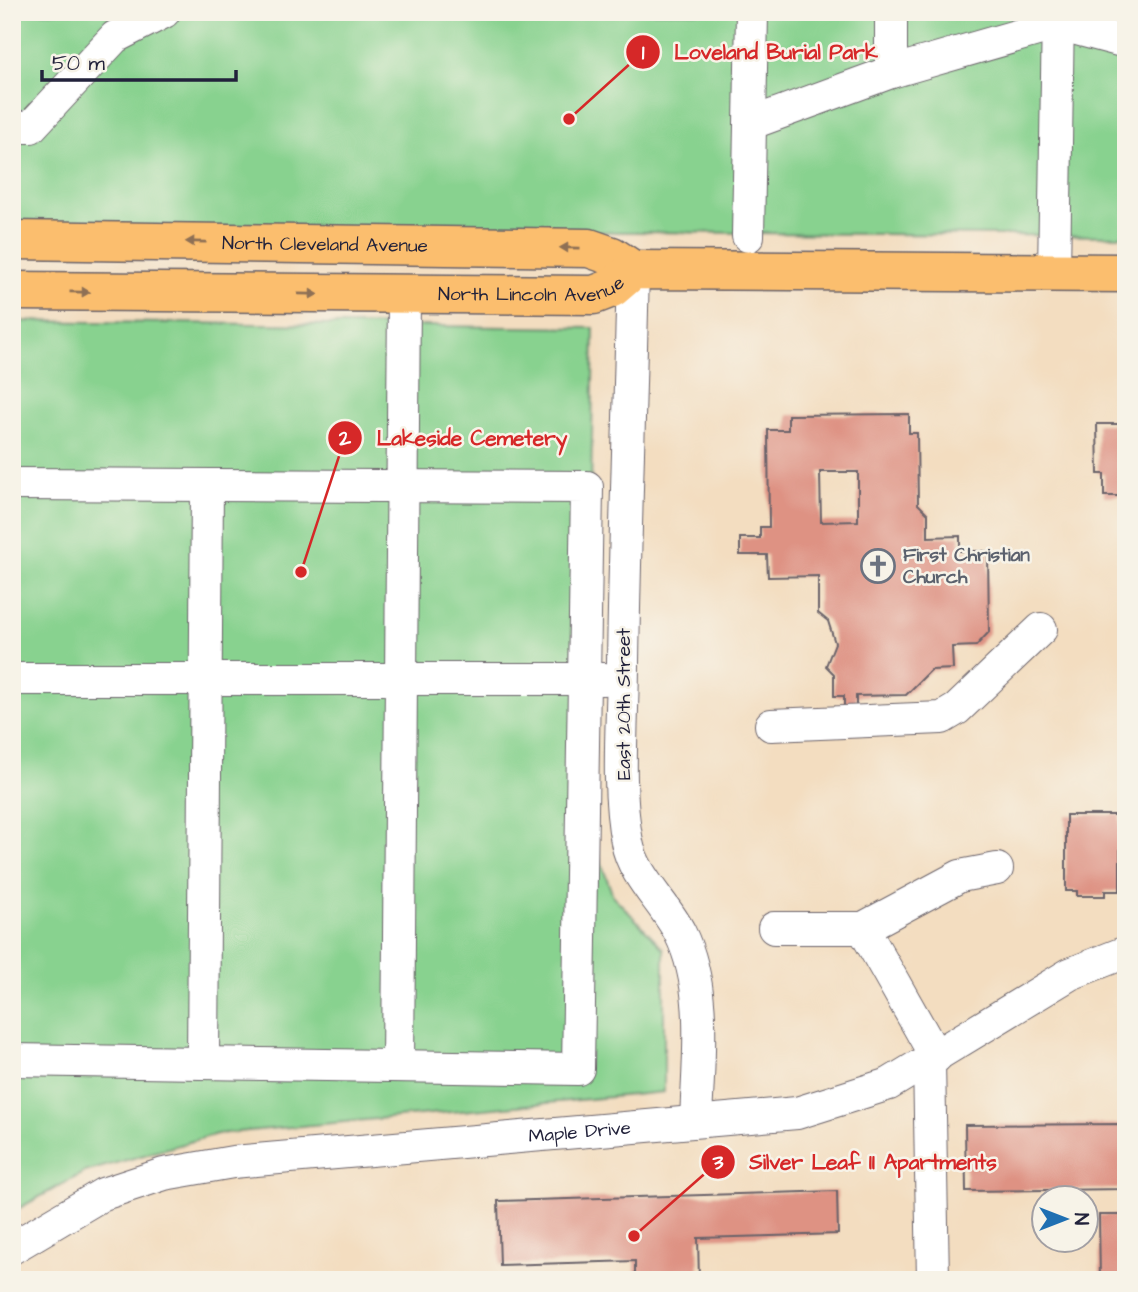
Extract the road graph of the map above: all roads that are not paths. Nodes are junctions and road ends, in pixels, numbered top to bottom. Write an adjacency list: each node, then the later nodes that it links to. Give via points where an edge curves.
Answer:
1 (164, 12): 8 (street, via 115,37 31,127)
2 (752, 12): 7 (street)
3 (891, 12): 6 (street)
4 (1058, 18): 5 (street); 6 (street); 12 (street)
5 (1126, 41)
6 (891, 72): 7 (street)
7 (752, 123): 9 (street)
8 (12, 127)
9 (748, 236)
10 (12, 240): 11 (highway, North Cleveland Avenue, one-way to 10, via 589,248)
11 (633, 270): 12 (highway, North Lincoln Avenue); 15 (highway, North Lincoln Avenue, via 612,288 594,295); 24 (street, East 20th Street)
12 (1054, 273): 13 (highway, North Lincoln Avenue)
13 (1126, 273)
14 (12, 291): 15 (highway, North Lincoln Avenue, one-way to 15)
15 (404, 295): 18 (street)
16 (12, 484): 17 (street)
17 (207, 485): 18 (street); 21 (street)
18 (403, 486): 22 (street); 23 (street, via 587,487)
19 (1041, 629): 25 (street, via 942,718)
20 (12, 679): 21 (street)
21 (205, 679): 22 (street); 32 (street)
22 (401, 679): 23 (street); 33 (street)
23 (584, 679): 24 (street); 33 (street, via 578,1069)
24 (623, 679): 34 (street, East 20th Street, via 627,844 690,957 696,983)
25 (771, 725)
26 (997, 869): 28 (street, via 960,876)
27 (774, 928): 28 (street)
28 (863, 928): 30 (street)
29 (1126, 952): 30 (street, Maple Drive, via 1070,974)
30 (933, 1059): 34 (street, Maple Drive, via 889,1084 797,1113); 36 (street)
31 (12, 1060): 32 (street)
32 (203, 1063): 33 (street)
33 (398, 1066)
34 (696, 1121): 35 (street, Maple Drive, via 233,1162 164,1174 103,1194)
35 (12, 1248)
36 (933, 1280)

